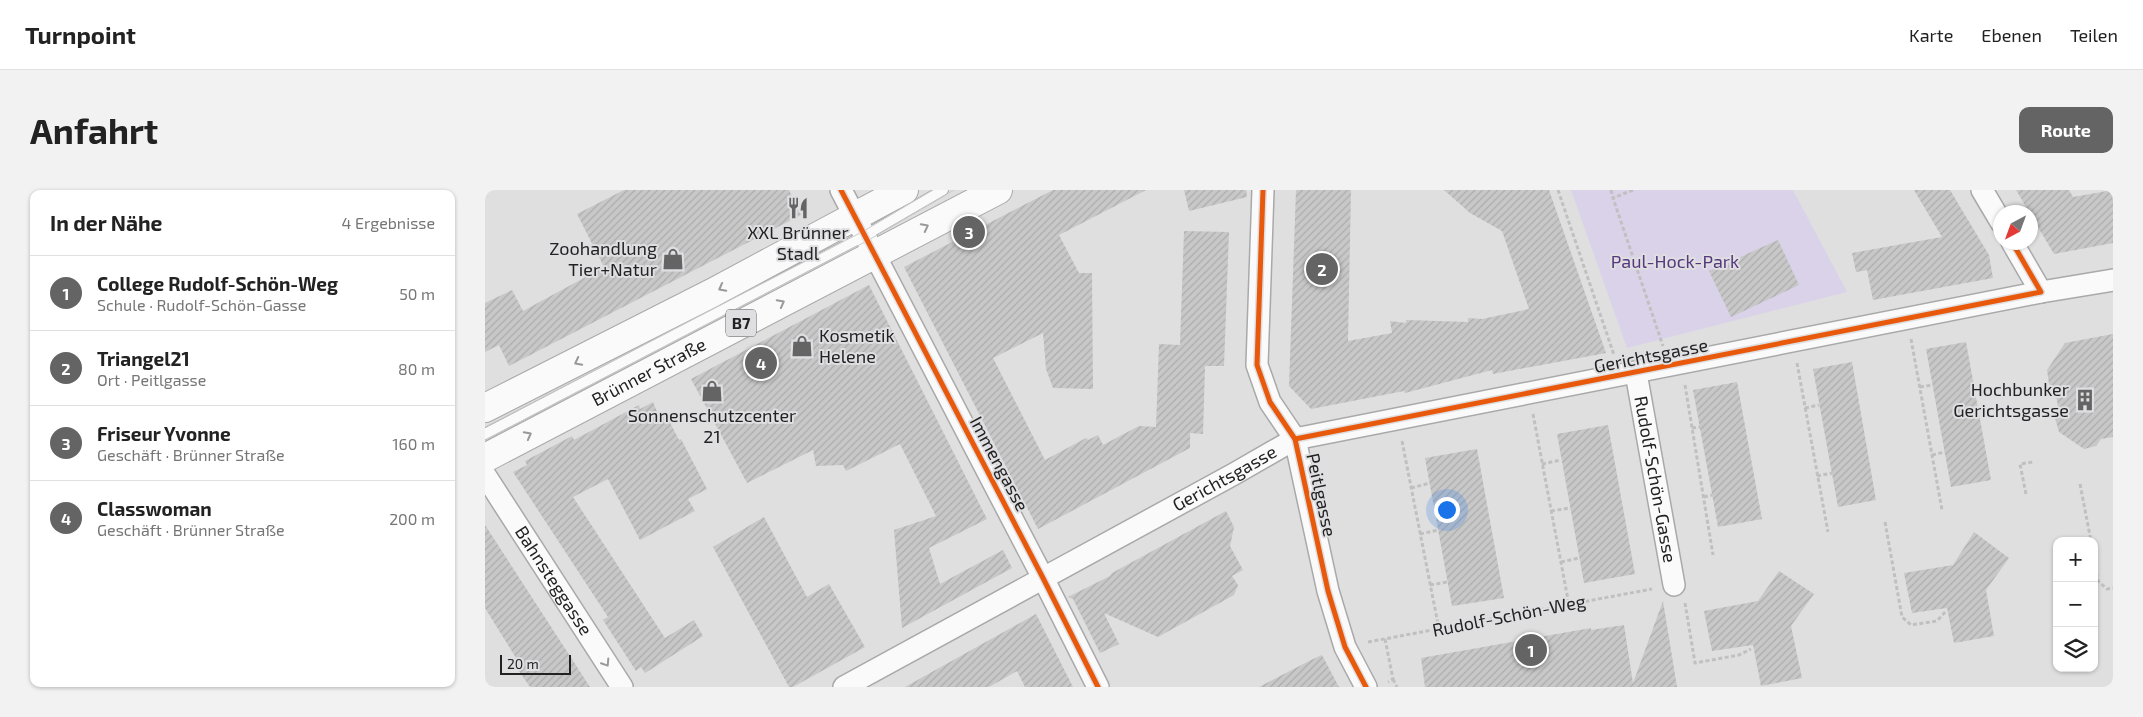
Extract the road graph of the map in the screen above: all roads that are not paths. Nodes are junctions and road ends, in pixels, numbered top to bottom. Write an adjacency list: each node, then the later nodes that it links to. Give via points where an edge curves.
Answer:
1 (841, 190): 8 (street, Immengasse)
2 (904, 190): 8 (main road, Brünner Straße / B7)
3 (943, 190): 8 (lane)
4 (998, 190): 8 (main road, Brünner Straße / B7, one-way to 4)
5 (1263, 190): 15 (street, Peitlgasse, via 1257,365 1270,402)
6 (1982, 190): 7 (street)
7 (1993, 209)
8 (864, 235): 13 (main road, Brünner Straße / B7, one-way to 13, via 712,294); 14 (lane); 16 (main road, Brünner Straße / B7, one-way to 8); 18 (street, Immengasse)
9 (2017, 250): 11 (street)
10 (2113, 280): 11 (street, Gerichtsgasse)
11 (2041, 292): 12 (street, Gerichtsgasse)
12 (1629, 375): 15 (street, Gerichtsgasse); 19 (street, Rudolf-Schön-Gasse)
13 (485, 408)
14 (485, 434)
15 (1295, 439): 18 (street, Gerichtsgasse); 20 (street, Peitlgasse, via 1328,591 1345,646)
16 (485, 458)
17 (485, 475): 21 (street, Bahnsteggasse, one-way to 21)
18 (1043, 578): 22 (street, Gerichtsgasse); 23 (street, Immengasse)
19 (1674, 585)
20 (1376, 685)
21 (622, 687)
22 (844, 687)
23 (1098, 687)

